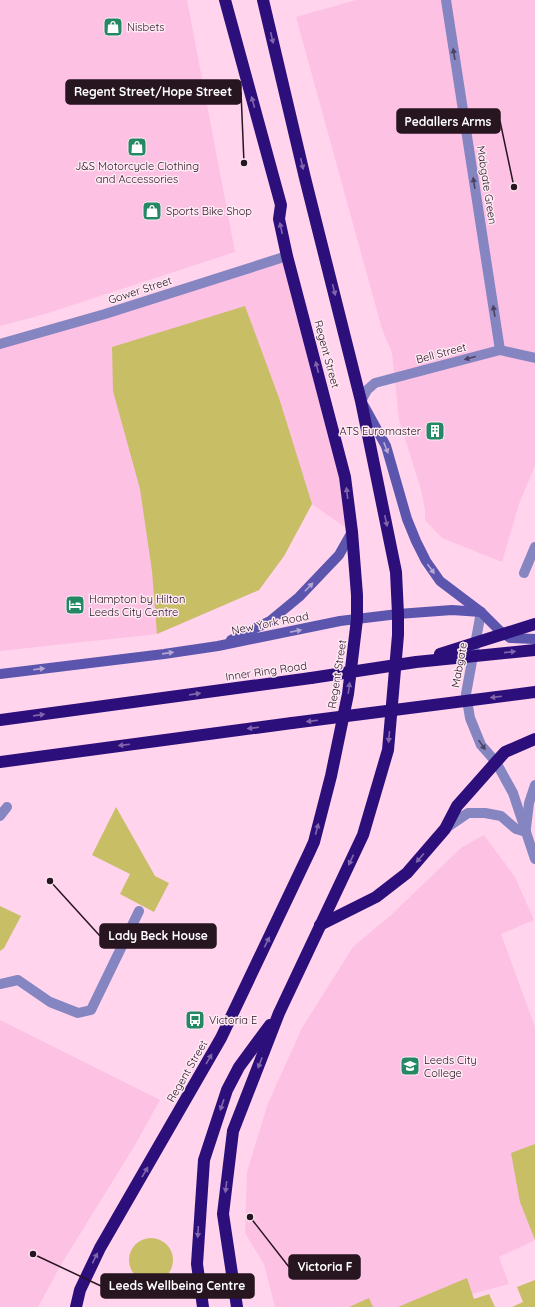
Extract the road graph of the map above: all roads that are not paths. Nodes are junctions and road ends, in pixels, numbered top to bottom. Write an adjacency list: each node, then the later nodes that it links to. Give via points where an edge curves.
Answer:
1 (225, 0): 4 (highway, Regent Street, one-way to 1, via 279,219 281,205)
2 (263, 0): 8 (highway, Regent Street, one-way to 8)
3 (446, 0): 6 (street, Mabgate Green, one-way to 3)
4 (287, 256): 5 (street, Gower Street, via 105,314); 9 (highway, Regent Street, one-way to 4, via 345,477)
5 (0, 344)
6 (500, 350): 7 (street, Bell Street); 8 (street, Bell Street, one-way to 8, via 375,383 367,390)
7 (535, 358)
8 (361, 401): 12 (street, one-way to 12, via 386,446 407,519 426,561 440,581); 13 (highway, Regent Street, one-way to 13, via 396,572)
9 (352, 532): 14 (highway, Regent Street); 17 (street, one-way to 9, via 270,621 299,597 339,555)
10 (535, 547): 11 (street)
11 (524, 573)
12 (481, 612): 13 (street, New York Road, via 452,610); 16 (street, via 510,638); 25 (street, Mabgate, one-way to 25, via 466,694 470,718 478,739)
13 (398, 614): 14 (street, New York Road); 33 (highway, Regent Street, one-way to 33, via 388,750 363,835)
14 (357, 619): 17 (street, New York Road, one-way to 14); 36 (highway, Regent Street, one-way to 14, via 80,1290 100,1248 221,1038 314,842 348,694)
15 (535, 624): 19 (highway, bridge)
16 (535, 639)
17 (218, 646): 20 (street, New York Road, one-way to 17)
18 (535, 650): 19 (highway, Inner Ring Road, one-way to 18, bridge)
19 (416, 662): 22 (highway, Inner Ring Road, one-way to 19, bridge)
20 (0, 674)
21 (535, 692): 24 (highway, one-way to 24, bridge)
22 (0, 720)
23 (535, 739): 25 (highway, via 506,752)
24 (0, 762)
25 (496, 762): 29 (highway, via 457,806); 30 (street, Mabgate, via 513,794)
26 (535, 785): 30 (street, via 529,803)
27 (7, 807): 28 (street)
28 (0, 816)
29 (445, 828): 30 (street, via 468,814 485,813 501,816 516,829); 33 (highway, one-way to 33, via 407,873 376,898)
30 (526, 832): 31 (street, Mabgate)
31 (535, 859)
32 (139, 910): 34 (street, via 91,1010 78,1013 50,1002 18,980)
33 (320, 925): 35 (highway, Regent Street)
34 (0, 984)
35 (279, 1013): 37 (highway, Regent Street, one-way to 37, via 238,1067 204,1160 196,1264); 38 (highway, Regent Street, one-way to 38, via 233,1131 223,1214)
36 (76, 1307)
37 (203, 1307)
38 (238, 1307)

